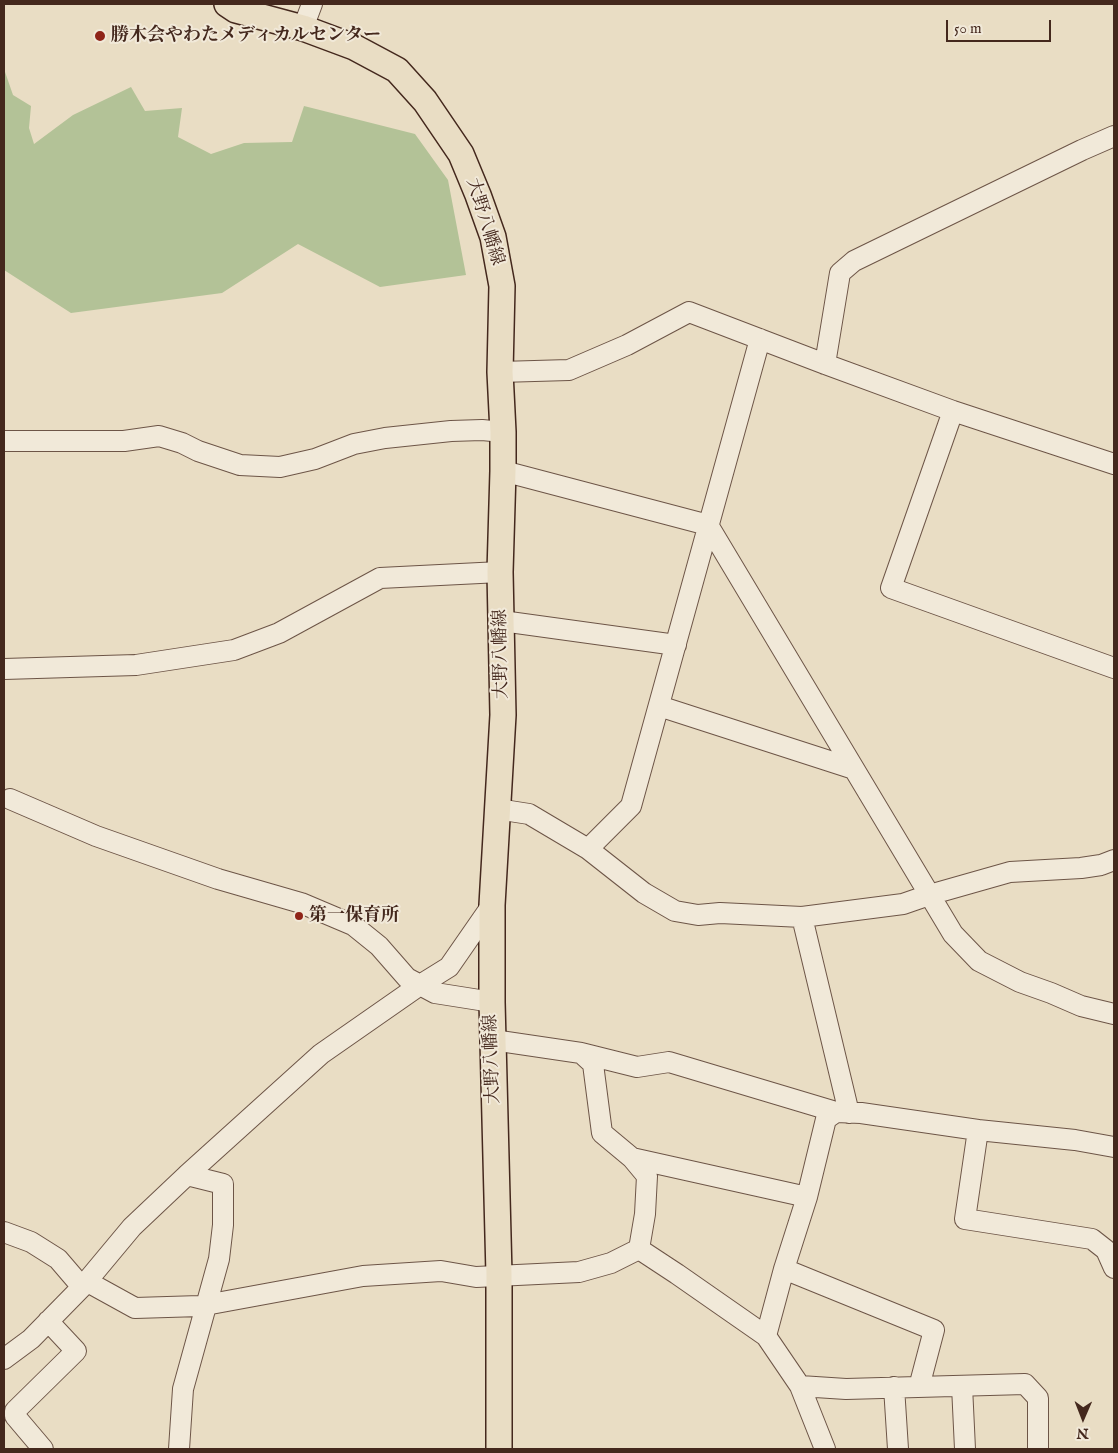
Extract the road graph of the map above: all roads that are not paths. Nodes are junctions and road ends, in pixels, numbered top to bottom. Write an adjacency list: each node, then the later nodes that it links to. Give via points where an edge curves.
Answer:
1 (227, 4): 3 (main road, 大野八幡線, via 236,10)
2 (312, 4): 3 (street)
3 (303, 28): 7 (main road, 大野八幡線, via 354,47 397,70 425,101 460,154 493,237 502,286)
4 (1114, 136): 6 (street, via 854,261 840,273)
5 (760, 339): 6 (street); 7 (street, via 689,312 628,345 569,370); 13 (street)
6 (825, 364): 8 (street)
7 (500, 372): 9 (main road, 大野八幡線)
8 (953, 411): 11 (street); 17 (street, via 891,588)
9 (503, 432): 10 (street, via 451,431 385,438 280,467 240,465 159,436 124,441); 12 (main road, 大野八幡線)
10 (4, 441)
11 (1114, 464)
12 (503, 472): 13 (street); 14 (main road, 大野八幡線)
13 (708, 525): 16 (street); 20 (street)
14 (500, 572): 15 (main road, 大野八幡線); 18 (street, via 380,578 279,633 234,650 136,665)
15 (502, 621): 16 (street); 22 (main road, 大野八幡線, via 503,715)
16 (676, 645): 19 (street)
17 (1114, 668)
18 (4, 669)
19 (659, 706): 20 (street); 23 (street, via 631,806)
20 (854, 769): 25 (street)
21 (10, 799): 28 (street, via 96,836 218,880 301,903 353,925 379,946 407,978)
22 (497, 809): 23 (street, via 529,814); 26 (main road, 大野八幡線)
23 (588, 848): 27 (street, via 644,893 675,911 698,915)
24 (1114, 860): 25 (street, via 1081,868 1010,872)
25 (929, 895): 27 (street, via 903,904); 30 (street, via 954,934 980,961 1020,982 1081,1006)
26 (492, 905): 28 (street, via 449,967); 29 (main road, 大野八幡線)
27 (802, 917): 33 (street)
28 (420, 985): 29 (street, via 435,993); 37 (street, via 321,1054)
29 (492, 1002): 31 (main road, 大野八幡線)
30 (1114, 1014)
31 (493, 1040): 32 (street); 43 (main road, 大野八幡線)
32 (581, 1053): 33 (street, via 637,1066 669,1062); 36 (street, via 593,1064 602,1133)
33 (842, 1113): 34 (street); 38 (street, via 826,1119)
34 (978, 1130): 35 (street); 41 (street, via 965,1219 1092,1239 1106,1250)
35 (1114, 1147)
36 (632, 1158): 38 (street); 40 (street, via 647,1176)
37 (187, 1174): 44 (street, via 132,1227); 45 (street, via 223,1184 219,1259)
38 (807, 1196): 42 (street)
39 (4, 1232): 44 (street, via 31,1242 58,1259)
40 (639, 1249): 43 (street, via 611,1263 579,1272); 47 (street)
41 (1114, 1268)
42 (784, 1269): 47 (street); 52 (street, via 934,1330)
43 (499, 1276): 45 (street, via 476,1277 441,1271 363,1276); 55 (main road, 大野八幡線)
44 (84, 1284): 45 (street, via 135,1308); 46 (street)
45 (206, 1305): 54 (street, via 183,1389)
46 (48, 1321): 48 (street, via 32,1339); 53 (street, via 76,1350 15,1411 15,1416)
47 (766, 1336): 49 (street)
48 (4, 1358)
49 (800, 1386): 51 (street, via 846,1389); 56 (street)
50 (962, 1386): 52 (street); 58 (street); 59 (street, via 1025,1384 1038,1398)
51 (894, 1387): 52 (street); 57 (street)
52 (919, 1387)
53 (43, 1449)
54 (179, 1449)
55 (499, 1449)
56 (825, 1449)
57 (898, 1449)
58 (965, 1449)
59 (1038, 1449)

